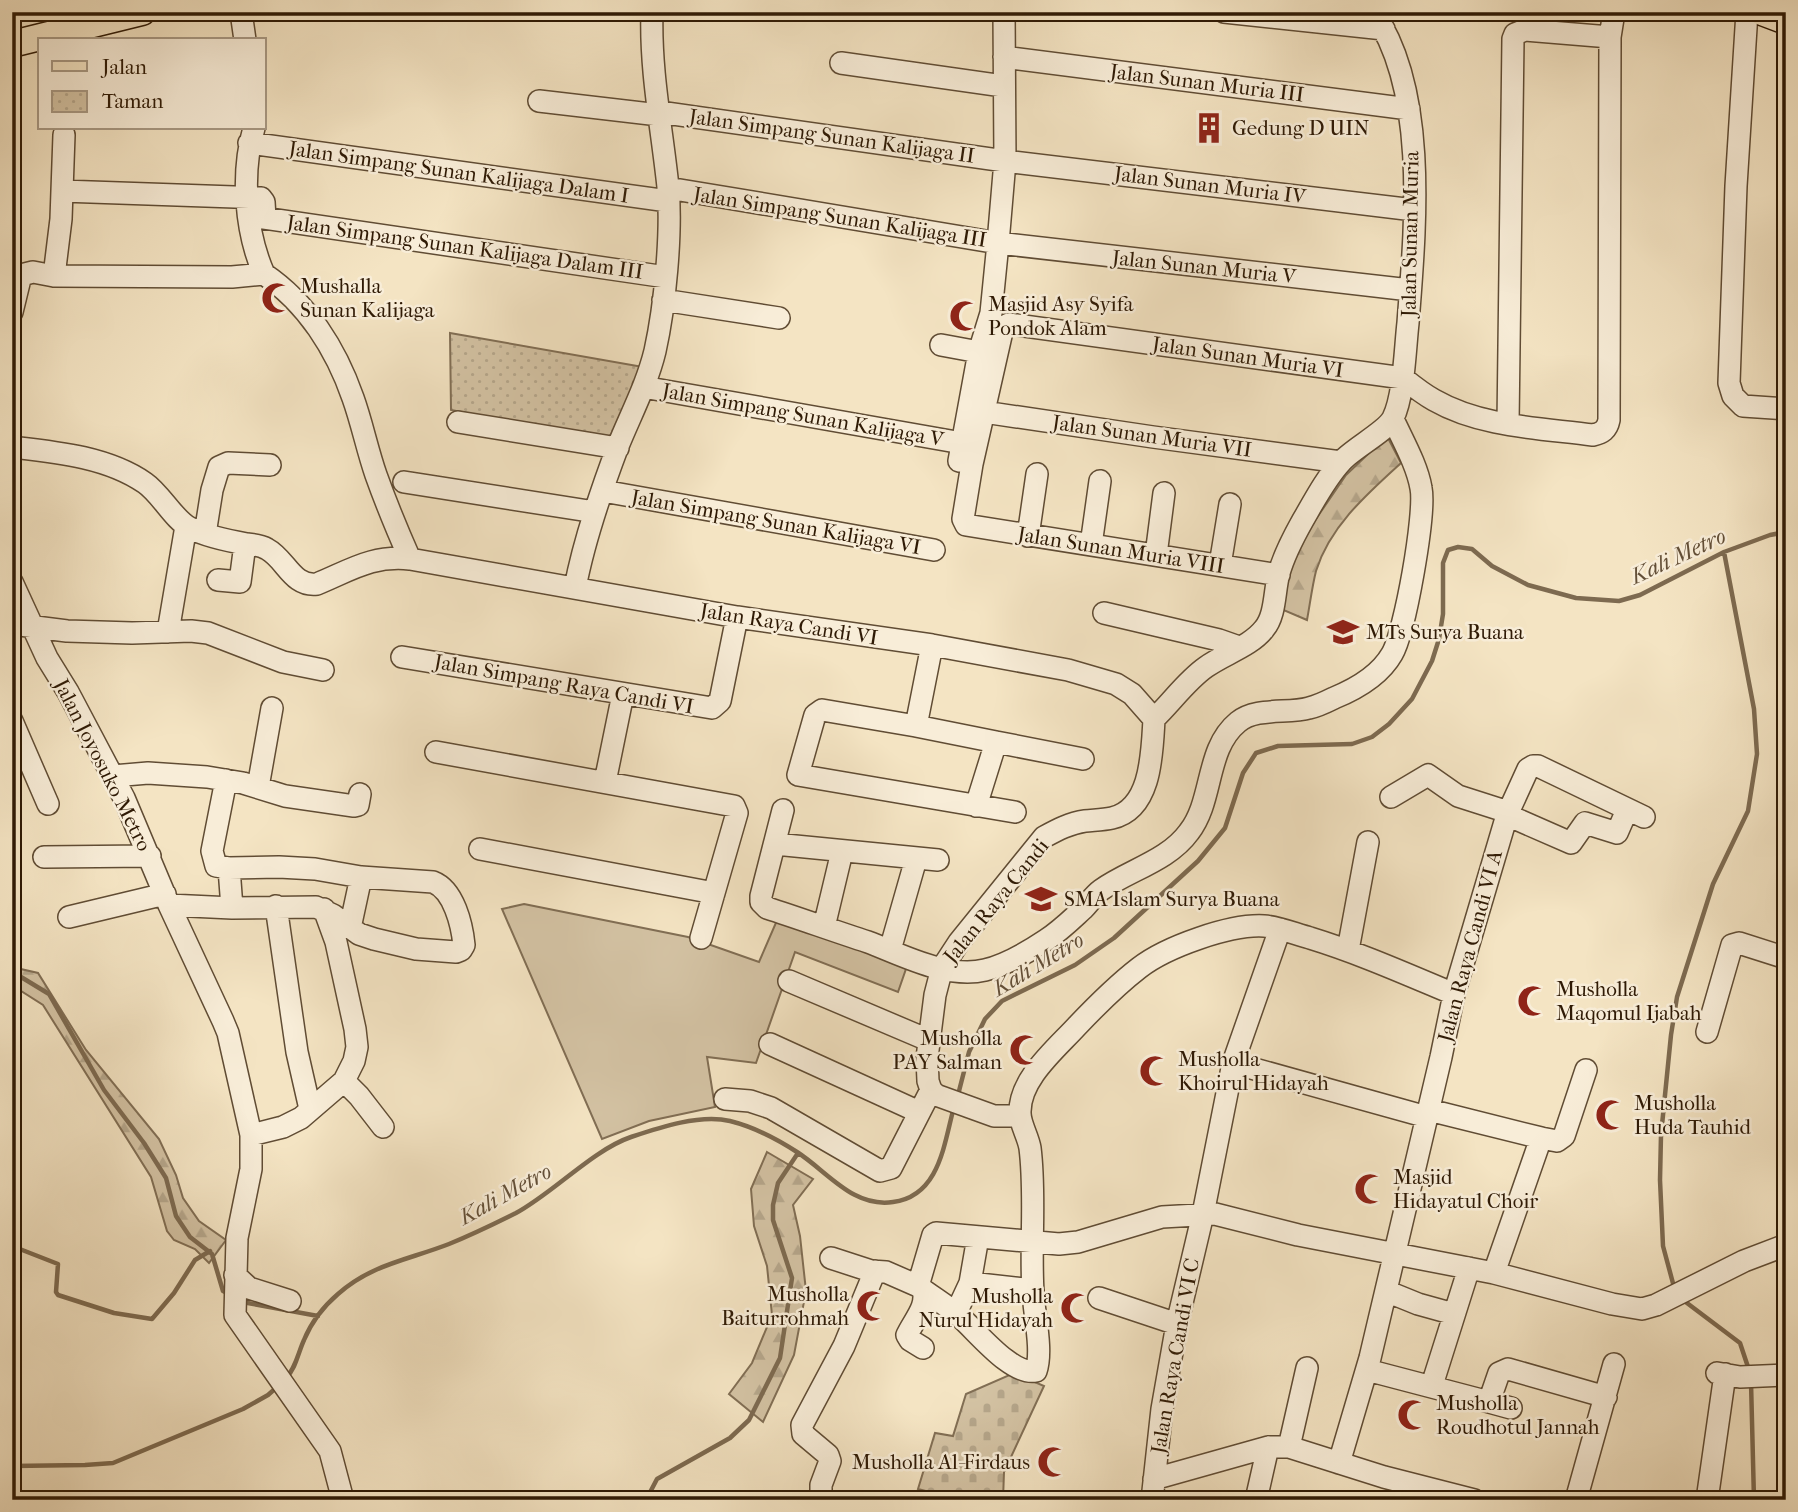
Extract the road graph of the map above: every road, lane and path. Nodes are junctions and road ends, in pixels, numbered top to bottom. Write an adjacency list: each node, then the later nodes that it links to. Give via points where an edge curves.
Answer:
1 (142, 12): 11 (main road)
2 (241, 12): 10 (street)
3 (652, 12): 17 (street)
4 (1224, 12): 8 (street)
5 (1001, 13): 12 (street)
6 (1614, 13): 9 (street)
7 (1765, 14): 37 (street, via 1736,186 1729,383 1743,406)
8 (1378, 21): 16 (street, Jalan Sunan Muria, via 1393,48)
9 (1609, 37): 41 (street, via 1525,30 1513,40); 41 (street, via 1608,426 1593,435)
10 (245, 38)
11 (12, 44)
12 (1004, 57): 14 (street); 16 (street, Jalan Sunan Muria III)
13 (841, 63): 14 (street)
14 (1003, 86): 20 (street)
15 (539, 101): 17 (street, Jalan Simpang Sunan Kalijaga II)
16 (1409, 109): 24 (street, Jalan Sunan Muria)
17 (659, 113): 20 (street, Jalan Simpang Sunan Kalijaga II); 22 (street)
18 (64, 135): 21 (street)
19 (251, 136): 22 (street, Jalan Simpang Sunan Kalijaga Dalam I); 23 (street)
20 (1005, 160): 24 (street, Jalan Sunan Muria IV); 25 (street)
21 (62, 191): 23 (street, Jalan Simpang Sunan Kalijaga Dalam III); 27 (street)
22 (672, 193): 25 (street, Jalan Simpang Sunan Kalijaga III); 28 (street)
23 (254, 210): 26 (street, via 257,257); 28 (street, Jalan Simpang Sunan Kalijaga Dalam III)
24 (1414, 210): 29 (street, Jalan Sunan Muria)
25 (998, 243): 29 (street, Jalan Sunan Muria V); 34 (street, via 990,313)
26 (264, 274): 27 (street); 61 (street, via 303,306 337,362 354,397 376,475)
27 (54, 275): 31 (street, via 21,275)
28 (666, 277): 30 (street)
29 (1410, 290): 35 (street, Jalan Sunan Muria)
30 (663, 300): 32 (street); 36 (street, via 655,351)
31 (12, 312)
32 (779, 318)
33 (941, 345): 34 (street)
34 (979, 352): 42 (street)
35 (1403, 378): 38 (street, Jalan Sunan Muria VI, via 1009,324 1001,334); 39 (street, Jalan Sunan Muria); 41 (street, via 1457,411)
36 (643, 387): 42 (street, Jalan Simpang Sunan Kalijaga V); 44 (street)
37 (1786, 409)
38 (984, 412): 45 (street, Jalan Sunan Muria VII); 56 (street, Jalan Sunan Muria VIII, via 964,522)
39 (1393, 419): 45 (street); 117 (street, via 1419,478 1422,506 1403,623 1393,653 1379,671 1309,708 1259,713 1240,720 1226,734 1201,810 1180,843 1101,890 1067,925 1006,963 983,971)
40 (458, 422): 44 (street)
41 (1508, 424)
42 (962, 443): 52 (street)
43 (12, 447): 55 (street, via 83,458 127,473 146,484)
44 (618, 448): 50 (street)
45 (1331, 460): 63 (street)
46 (270, 465): 55 (street, via 228,463 219,467)
47 (1037, 474): 56 (street)
48 (1100, 481): 58 (street)
49 (404, 482): 54 (street)
50 (610, 493): 54 (street); 59 (street, Jalan Simpang Sunan Kalijaga VI)
51 (1164, 493): 60 (street)
52 (953, 495)
53 (1230, 505): 62 (street)
54 (595, 512): 66 (street)
55 (195, 530): 57 (street); 70 (street)
56 (1028, 536): 58 (street, Jalan Sunan Muria VIII)
57 (245, 544): 61 (street, Jalan Raya Candi VI, via 275,554 309,585 367,561); 64 (street, via 240,582)
58 (1091, 545): 60 (street, Jalan Sunan Muria VIII)
59 (934, 550)
60 (1156, 555): 62 (street, Jalan Sunan Muria VIII)
61 (410, 559): 66 (street, Jalan Raya Candi VI)
62 (1220, 565): 63 (street, Jalan Sunan Muria VIII)
63 (1279, 575): 71 (street, via 1265,629)
64 (218, 580)
65 (12, 582): 69 (street, Jalan Joyosuko Metro)
66 (575, 588): 68 (street, Jalan Raya Candi VI)
67 (1104, 613): 71 (street)
68 (737, 617): 72 (street, Jalan Raya Candi VI); 75 (street, Jalan Simpang Raya Candi VI, via 716,707)
69 (22, 626): 70 (street); 83 (street, Jalan Joyosuko Metro, via 68,692)
70 (168, 632): 74 (street, via 208,633 283,662)
71 (1229, 644): 77 (street)
72 (932, 645): 77 (street, Jalan Raya Candi VI, via 1106,680 1132,694); 79 (street)
73 (402, 657): 75 (street, Jalan Simpang Raya Candi VI)
74 (323, 670)
75 (623, 694): 85 (street)
76 (272, 708): 86 (street)
77 (1154, 719): 117 (street, Jalan Raya Candi, via 1147,777 1134,806 1114,818 1063,827 1044,837)
78 (12, 721): 89 (street)
79 (916, 726): 80 (street); 90 (street, via 822,710 812,726 798,775)
80 (996, 742): 82 (street); 90 (street)
81 (436, 752): 85 (street)
82 (1083, 759)
83 (114, 776): 84 (street, via 158,774); 97 (street, Jalan Joyosuko Metro)
84 (226, 780): 86 (street); 102 (street, via 212,851 216,866)
85 (605, 782): 104 (street, via 734,806 737,813)
86 (258, 787): 87 (street, via 285,796 354,806 358,806)
87 (360, 794)
88 (1391, 797): 93 (street, via 1428,775 1458,796)
89 (48, 804)
90 (976, 806): 92 (street)
91 (783, 810): 95 (street)
92 (1016, 812)
93 (1507, 813): 93 (street, Jalan Raya Candi VI A, via 1533,766 1636,813 1616,833 1584,823 1570,843); 119 (street, Jalan Raya Candi VI A)
94 (1368, 842): 115 (street)
95 (775, 844): 100 (street); 110 (street, via 761,901 767,908)
96 (480, 849): 104 (street)
97 (150, 856): 98 (street); 105 (street, Jalan Joyosuko Metro)
98 (44, 857)
99 (840, 860): 110 (street)
100 (938, 860)
101 (914, 866): 114 (street)
102 (229, 868): 103 (street, via 315,869); 107 (street)
103 (361, 877): 111 (street); 111 (street, via 442,886 454,906 464,945 456,952 416,949)
104 (714, 893): 113 (street)
105 (167, 900): 107 (street); 109 (street); 133 (street, Jalan Joyosuko Metro, via 228,1033)
106 (276, 906): 107 (street); 108 (street); 128 (street)
107 (232, 908)
108 (324, 909): 111 (street); 125 (street, via 355,1029 357,1047)
109 (69, 917)
110 (824, 927): 114 (street)
111 (350, 928)
112 (1280, 929): 115 (street); 123 (street, Jalan Raya Candi VI C); 131 (street, via 1249,927 1219,932 1141,966 1049,1057 1021,1100)
113 (701, 938)
114 (890, 950): 117 (street)
115 (1348, 950): 119 (street)
116 (1786, 958): 120 (street, via 1740,943 1731,945)
117 (942, 968): 121 (street, Jalan Raya Candi)
118 (789, 981): 121 (street)
119 (1454, 994): 130 (street, Jalan Raya Candi VI A)
120 (1707, 1032)
121 (928, 1040): 126 (street, Jalan Raya Candi)
122 (770, 1044): 129 (street)
123 (1233, 1063): 130 (street); 135 (street, Jalan Raya Candi VI C)
124 (1586, 1070): 134 (street, via 1564,1136 1557,1141)
125 (344, 1081): 128 (street); 132 (street)
126 (931, 1086): 129 (street); 131 (street, via 981,1112)
127 (725, 1099): 129 (street, via 771,1108 880,1171 891,1168)
128 (310, 1109): 133 (street, via 283,1128)
129 (914, 1109)
130 (1428, 1113): 134 (street); 139 (street, Jalan Raya Candi VI A)
131 (1020, 1116): 137 (street, via 1030,1151)
132 (383, 1127)
133 (251, 1135): 144 (street, Jalan Joyosuko Metro, via 251,1169 238,1228)
134 (1541, 1138): 143 (street)
135 (1203, 1214): 137 (street, via 1162,1217 1078,1242); 139 (street); 153 (street, Jalan Raya Candi VI C)
136 (978, 1237): 137 (street); 145 (street); 146 (street, via 934,1233)
137 (1033, 1242): 147 (street)
138 (1786, 1245): 143 (street, via 1642,1309)
139 (1395, 1253): 141 (street); 148 (street, Jalan Raya Candi VI A)
140 (831, 1258): 142 (street)
141 (1469, 1268): 143 (street); 152 (street)
142 (875, 1271): 146 (street); 167 (street, via 844,1346 802,1425 803,1434 830,1461)
143 (1494, 1273)
144 (235, 1279): 150 (street); 166 (street, Jalan Joyosuko Metro, via 237,1320 330,1451)
145 (970, 1283): 147 (street); 151 (street)
146 (921, 1288): 151 (street); 154 (street, via 923,1307 907,1335)
147 (1033, 1290): 151 (street, via 1036,1371 1003,1358)
148 (1386, 1291): 152 (street); 157 (street, Jalan Raya Candi VI A)
149 (1099, 1298): 153 (street)
150 (290, 1301)
151 (956, 1313)
152 (1454, 1314): 159 (street)
153 (1177, 1324): 165 (street, Jalan Raya Candi VI C)
154 (923, 1348)
155 (1614, 1364): 160 (street)
156 (1307, 1368): 163 (street)
157 (1367, 1370): 159 (street); 164 (street, Jalan Raya Candi VI A)
158 (1786, 1375): 171 (street, via 1734,1375)
159 (1432, 1385): 161 (street)
160 (1606, 1397): 161 (street, via 1508,1369 1499,1373); 170 (street)
161 (1489, 1402): 162 (street)
162 (1511, 1408)
163 (1278, 1447): 164 (street); 165 (street); 168 (street)
164 (1339, 1464): 169 (street)
165 (1153, 1490)
166 (343, 1500)
167 (821, 1500)
168 (1256, 1500)
169 (1474, 1500)
170 (1576, 1500)
171 (1707, 1500)

